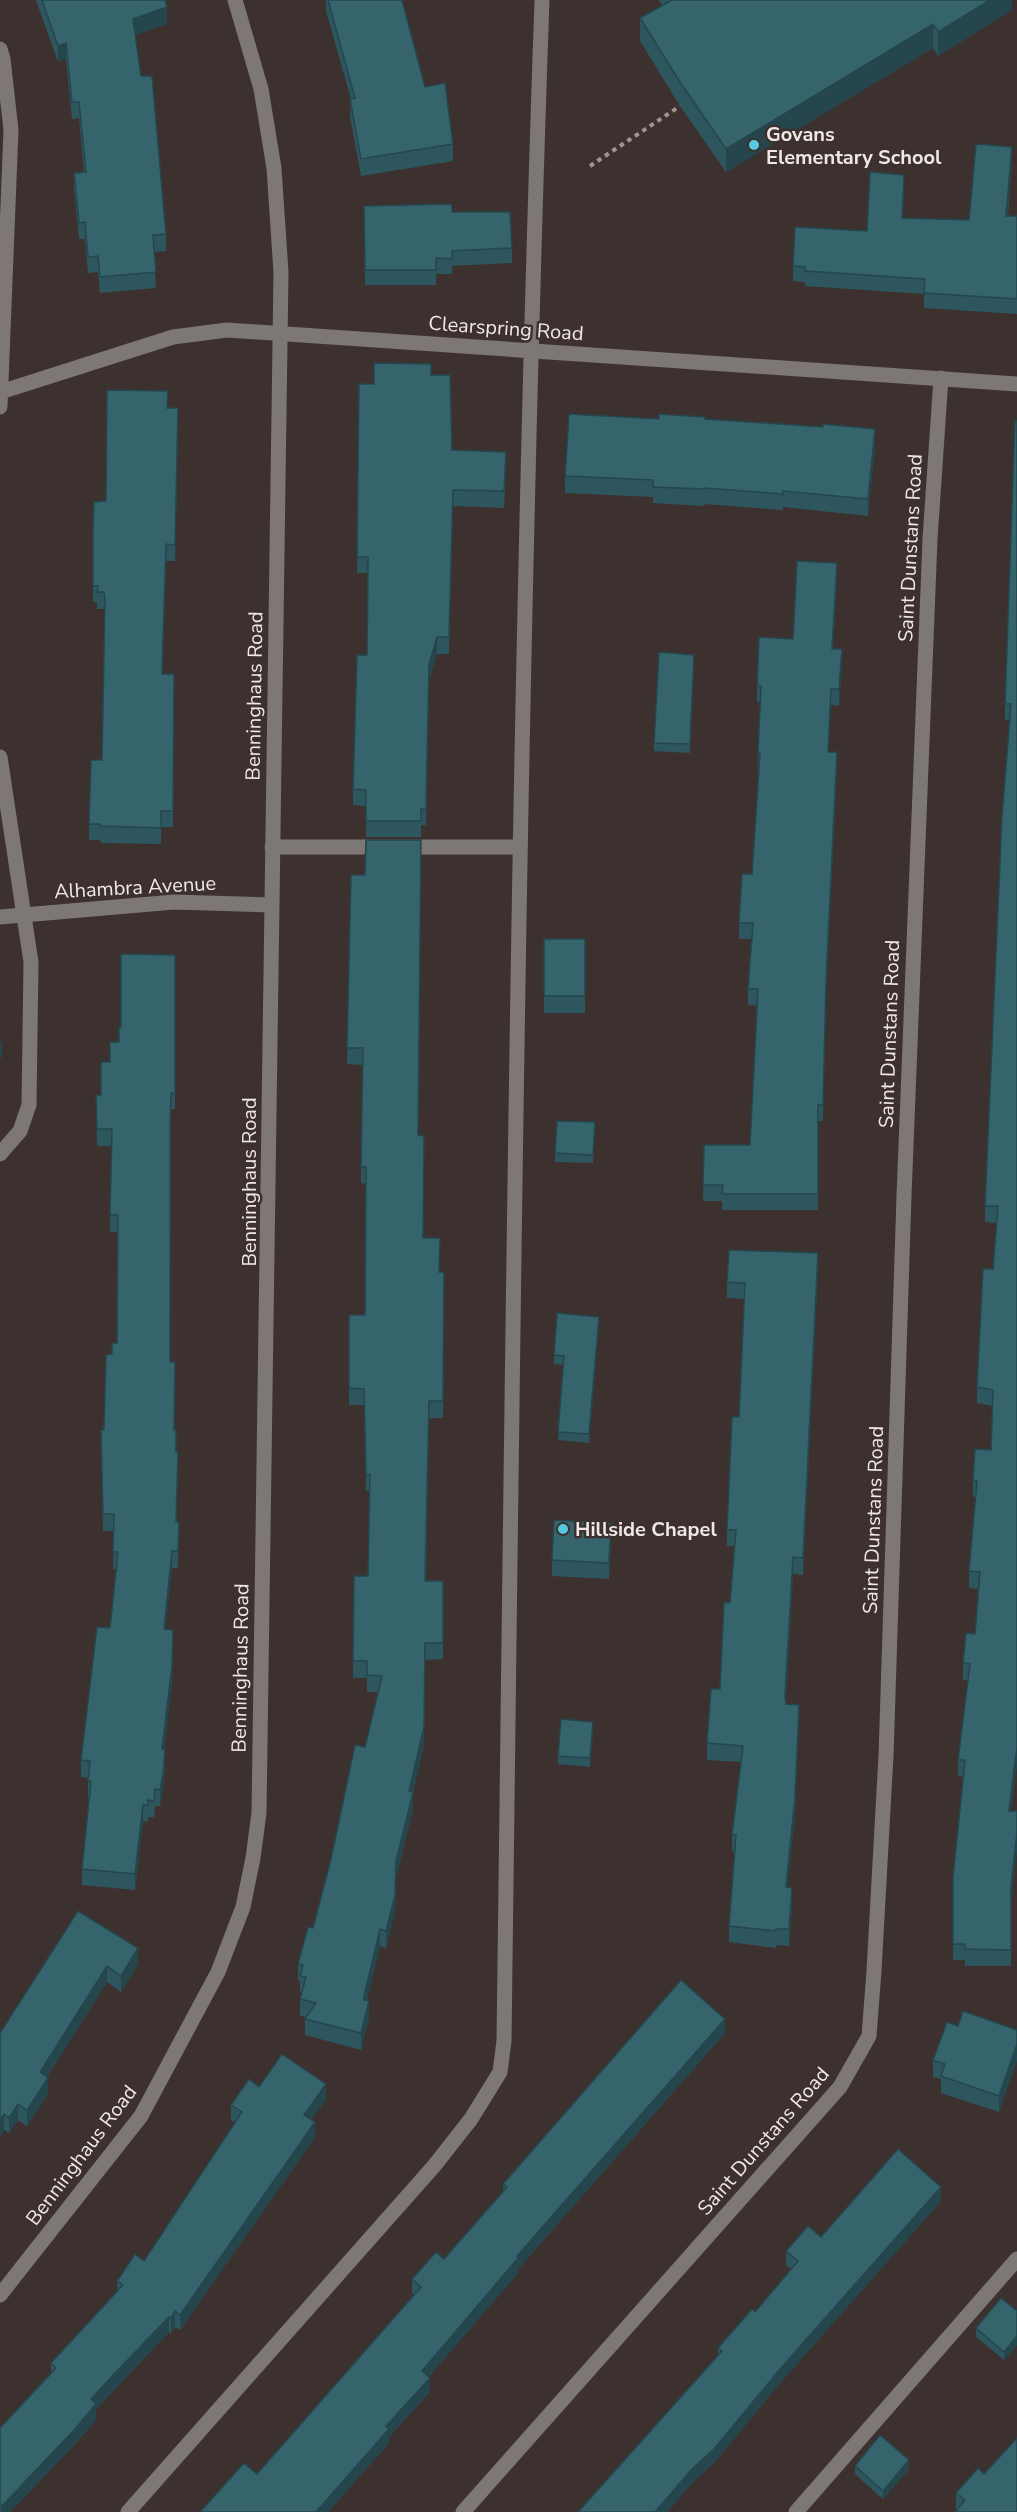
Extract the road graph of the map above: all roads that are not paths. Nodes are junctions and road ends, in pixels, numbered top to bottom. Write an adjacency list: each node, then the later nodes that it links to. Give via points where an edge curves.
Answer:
1 (235, 0): 5 (street, Benninghaus Road, via 261,89 274,168 281,272)
2 (542, 0): 6 (street, via 533,234)
3 (0, 49): 4 (street)
4 (6, 132): 9 (street)
5 (280, 333): 6 (street, Clearspring Road); 9 (street, Clearspring Road, via 227,330 173,337); 11 (street, Benninghaus Road)
6 (533, 352): 7 (street, Clearspring Road); 12 (street)
7 (941, 378): 8 (street, Clearspring Road); 20 (street, Saint Dunstans Road, via 930,539 886,1756 868,2036 840,2087)
8 (1017, 384)
9 (0, 397)
10 (0, 757): 14 (street)
11 (272, 847): 12 (street); 13 (street, Benninghaus Road)
12 (520, 847): 19 (street, via 504,2041 500,2072 471,2119 434,2166)
13 (271, 905): 14 (street, Alhambra Avenue, via 174,902); 18 (street, Benninghaus Road, via 269,1268 259,1813 254,1858 243,1907 218,1972 141,2116)
14 (24, 914): 15 (street, Alhambra Avenue); 16 (street, via 31,962 29,1105 20,1131)
15 (0, 916)
16 (0, 1154)
17 (1017, 2259): 21 (street)
18 (0, 2295)
19 (128, 2512)
20 (463, 2512)
21 (796, 2512)

